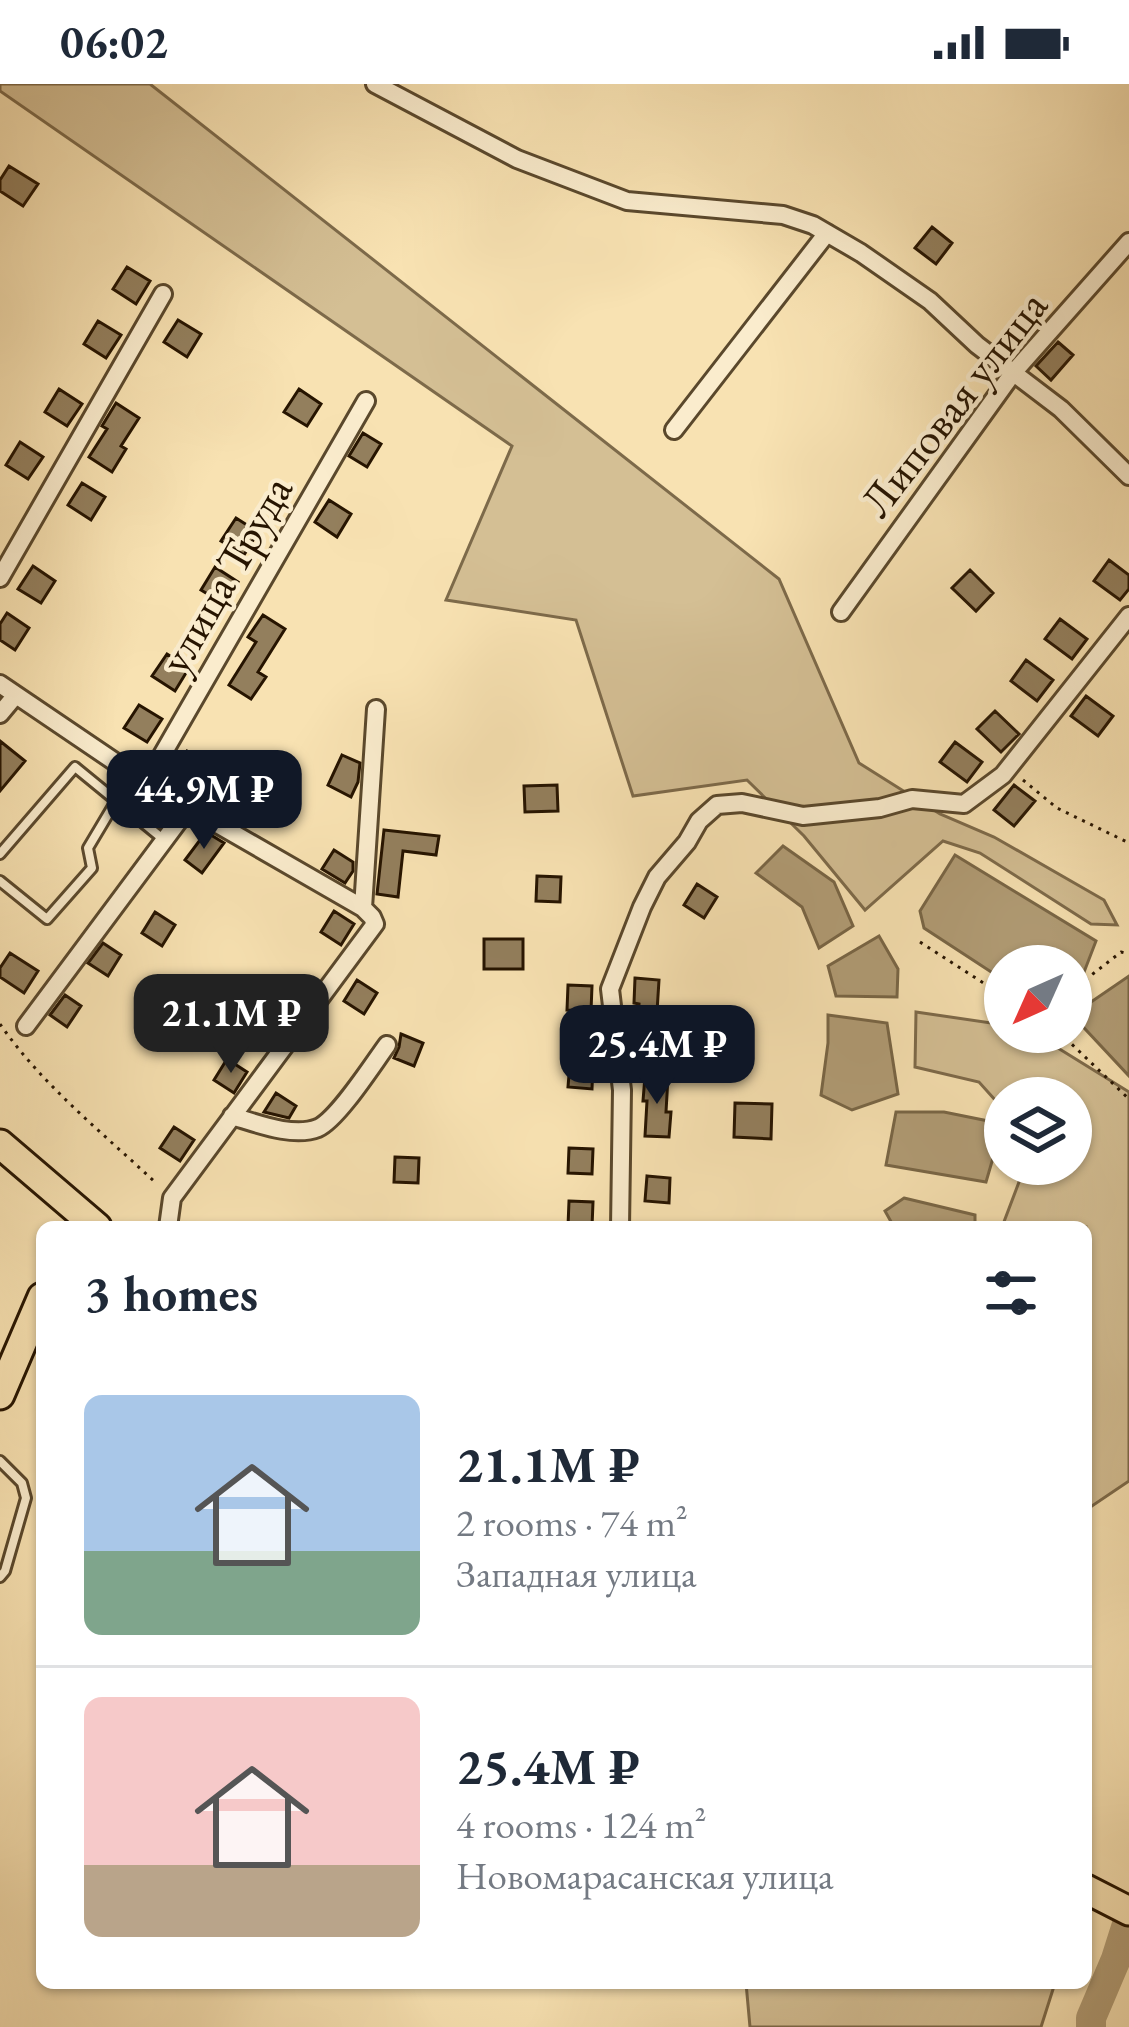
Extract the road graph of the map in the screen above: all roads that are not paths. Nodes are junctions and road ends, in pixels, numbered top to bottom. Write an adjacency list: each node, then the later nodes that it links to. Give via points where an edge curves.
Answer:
1 (375, 84): 2 (street, via 518,159 627,201 783,215)
2 (826, 233): 5 (street, via 930,301); 7 (street)
3 (1129, 242): 5 (street, Липовая улица)
4 (163, 294): 9 (street)
5 (1012, 373): 8 (street); 10 (street, Липовая улица)
6 (366, 401): 15 (street, улица Труда)
7 (674, 430)
8 (1129, 476)
9 (0, 578)
10 (841, 612)
11 (1129, 616): 28 (street, via 1009,767 964,804 912,799 803,816 742,803 717,805 699,821 657,877 610,989 622,1090)
12 (8, 690): 14 (street); 15 (street)
13 (376, 709): 21 (street)
14 (0, 714)
15 (146, 783): 17 (street)
16 (116, 801): 18 (lane); 19 (lane, via 75,767); 20 (lane, via 88,848 92,868 47,919)
17 (189, 807): 18 (street); 21 (street)
18 (164, 840): 22 (street)
19 (0, 854)
20 (0, 881)
21 (363, 908): 24 (street, via 375,924)
22 (26, 1026)
23 (387, 1045): 24 (street, via 319,1127 283,1131)
24 (232, 1116): 27 (street, via 172,1198)
25 (0, 1144): 26 (main road)
26 (83, 1221)
27 (169, 1221)
28 (620, 1221)
29 (36, 1311): 30 (main road)
30 (0, 1395)
31 (0, 1460): 32 (lane, via 26,1498)
32 (0, 1577)
33 (1092, 1892): 34 (main road)
34 (1129, 1911)

